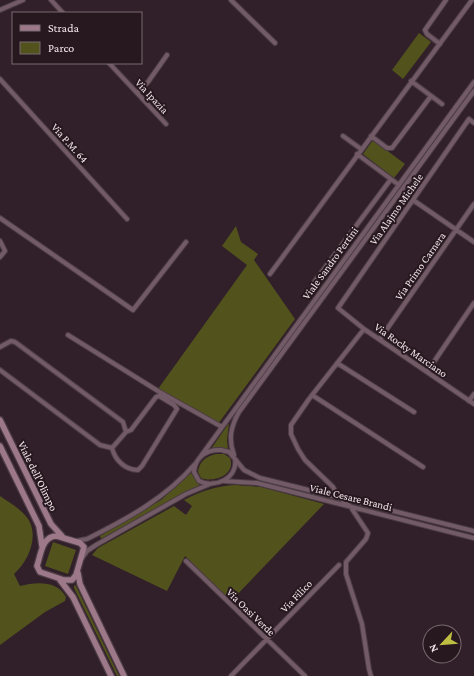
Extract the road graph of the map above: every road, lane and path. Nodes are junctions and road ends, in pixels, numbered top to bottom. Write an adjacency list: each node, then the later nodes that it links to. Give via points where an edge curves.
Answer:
1 (23, 0): 6 (street)
2 (51, 0): 7 (street)
3 (231, 0): 8 (street)
4 (446, 0): 9 (street, via 425,30)
5 (472, 0): 9 (street)
6 (0, 10)
7 (62, 12)
8 (275, 43)
9 (440, 44): 13 (street)
10 (167, 55): 16 (street)
11 (110, 64): 16 (street, Via Ipazia)
12 (0, 79): 30 (street, Via P.M. 64)
13 (411, 81): 17 (street); 22 (street)
14 (473, 85): 26 (street, Viale Sandro Pertini)
15 (474, 91): 58 (street, Viale Sandro Pertini, via 239,412 230,436)
16 (137, 93): 20 (street, Via Ipazia)
17 (431, 96): 18 (street); 22 (street, via 392,148 387,148)
18 (442, 104)
19 (474, 123): 27 (street, Via Alajmo Michele, via 469,119)
20 (166, 124)
21 (342, 136): 23 (street)
22 (371, 136): 23 (street)
23 (361, 149): 24 (street)
24 (358, 154): 25 (street); 36 (street)
25 (391, 178): 26 (street); 37 (street)
26 (399, 185): 53 (street, Viale Sandro Pertini)
27 (413, 200): 31 (street); 39 (street, Via Alajmo Michele)
28 (474, 204): 31 (street, Via Primo Carnera)
29 (0, 218): 33 (street, via 133,310)
30 (127, 219)
31 (456, 230): 34 (street); 42 (street, Via Primo Carnera)
32 (0, 241): 35 (street, via 5,251)
33 (186, 242)
34 (474, 242)
35 (0, 257)
36 (270, 274)
37 (312, 285)
38 (474, 304): 46 (street)
39 (338, 308): 40 (street, Via Rocky Marciano)
40 (364, 329): 42 (street, Via Rocky Marciano); 44 (street)
41 (68, 335): 53 (street)
42 (380, 339): 46 (street, Via Rocky Marciano)
43 (0, 347): 54 (street, via 11,341 15,342 123,422)
44 (337, 363): 48 (street); 51 (street)
45 (0, 370): 56 (street, via 100,445)
46 (427, 372): 49 (street, Via Rocky Marciano)
47 (474, 394): 49 (street)
48 (312, 395): 60 (street); 63 (street, via 291,425 292,434 305,460 334,487)
49 (469, 401): 50 (street, Via Rocky Marciano)
50 (474, 404)
51 (414, 412)
52 (0, 420): 66 (street, Viale dell'Olimpo, via 51,524)
53 (222, 427): 57 (street, Viale Sandro Pertini)
54 (126, 432): 56 (street); 56 (street, via 131,430 156,397 159,396 177,409 138,470 132,470 115,459)
55 (0, 446): 69 (street, Viale dell'Olimpo, via 39,526)
56 (112, 448)
57 (201, 456): 58 (street, via 216,449 225,450); 59 (street)
58 (234, 457): 61 (street, via 234,469); 63 (street, Viale Cesare Brandi, via 244,470 254,476)
59 (195, 464): 62 (street, via 196,479); 68 (street, via 169,490 145,507 87,539)
60 (423, 467)
61 (223, 481): 62 (street); 64 (street, Viale Cesare Brandi, via 257,483)
62 (210, 484): 70 (street, via 186,494 96,545 87,551)
63 (338, 498): 64 (street); 65 (street, Viale Cesare Brandi)
64 (350, 506): 67 (street, Viale Cesare Brandi); 80 (street, via 368,533 366,539 346,562 346,574 362,624)
65 (474, 531)
66 (63, 537): 68 (street); 69 (street, via 46,539)
67 (474, 538)
68 (72, 540): 70 (street, via 84,547)
69 (42, 549): 74 (street, via 37,569)
70 (81, 560): 73 (street)
71 (186, 561): 75 (street, Via Oasi Verde)
72 (339, 565): 75 (street, Via Filico)
73 (78, 568): 74 (street, via 72,580); 77 (street, via 80,584)
74 (57, 578): 76 (street, via 69,590)
75 (267, 639): 78 (street, Via Filico); 79 (street, Via Oasi Verde)
76 (112, 676)
77 (124, 676)
78 (231, 676)
79 (304, 676)
80 (371, 676)

